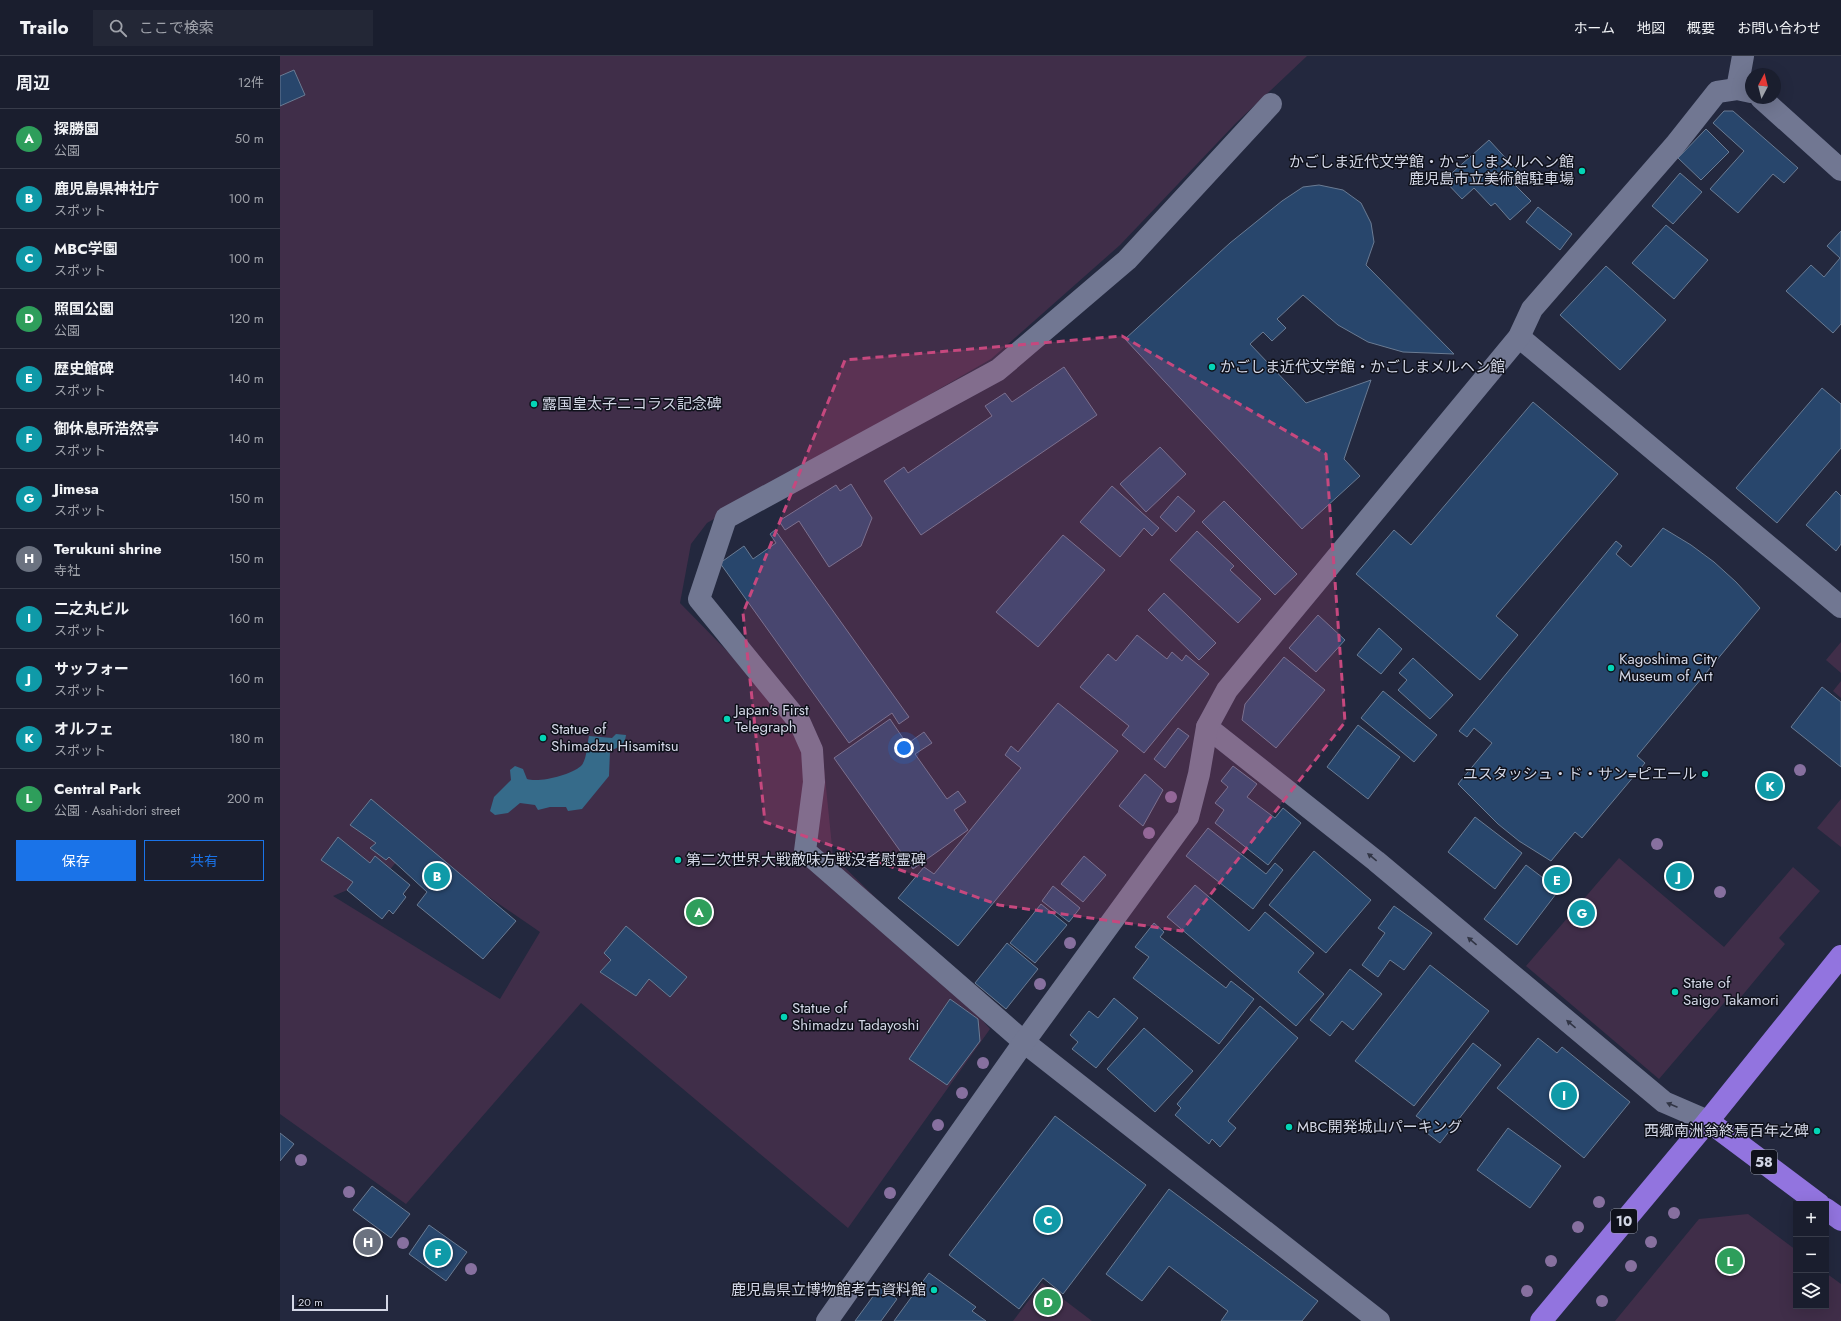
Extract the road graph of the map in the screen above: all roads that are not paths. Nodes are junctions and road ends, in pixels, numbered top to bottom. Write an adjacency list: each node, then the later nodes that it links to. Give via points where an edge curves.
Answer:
1 (1743, 56): 2 (street)
2 (1744, 90): 6 (street, via 1717,92 1532,309)
3 (1271, 104): 10 (street, via 1127,260 998,370 726,518 699,599 800,724 812,750 814,782 805,851)
4 (1768, 104): 5 (street)
5 (1841, 170)
6 (1519, 337): 7 (street); 8 (street, via 1227,690)
7 (1841, 607)
8 (1207, 727): 10 (street, via 1188,817); 11 (street, one-way to 8, via 1664,1102 1376,861)
9 (1841, 956): 11 (highway, 10)
10 (1024, 1042): 15 (street); 16 (street)
11 (1708, 1121): 12 (highway, 58); 17 (highway, 10)
12 (1815, 1201)
13 (1829, 1211): 14 (highway)
14 (1841, 1220)
15 (827, 1321)
16 (1379, 1321)
17 (1541, 1321)

